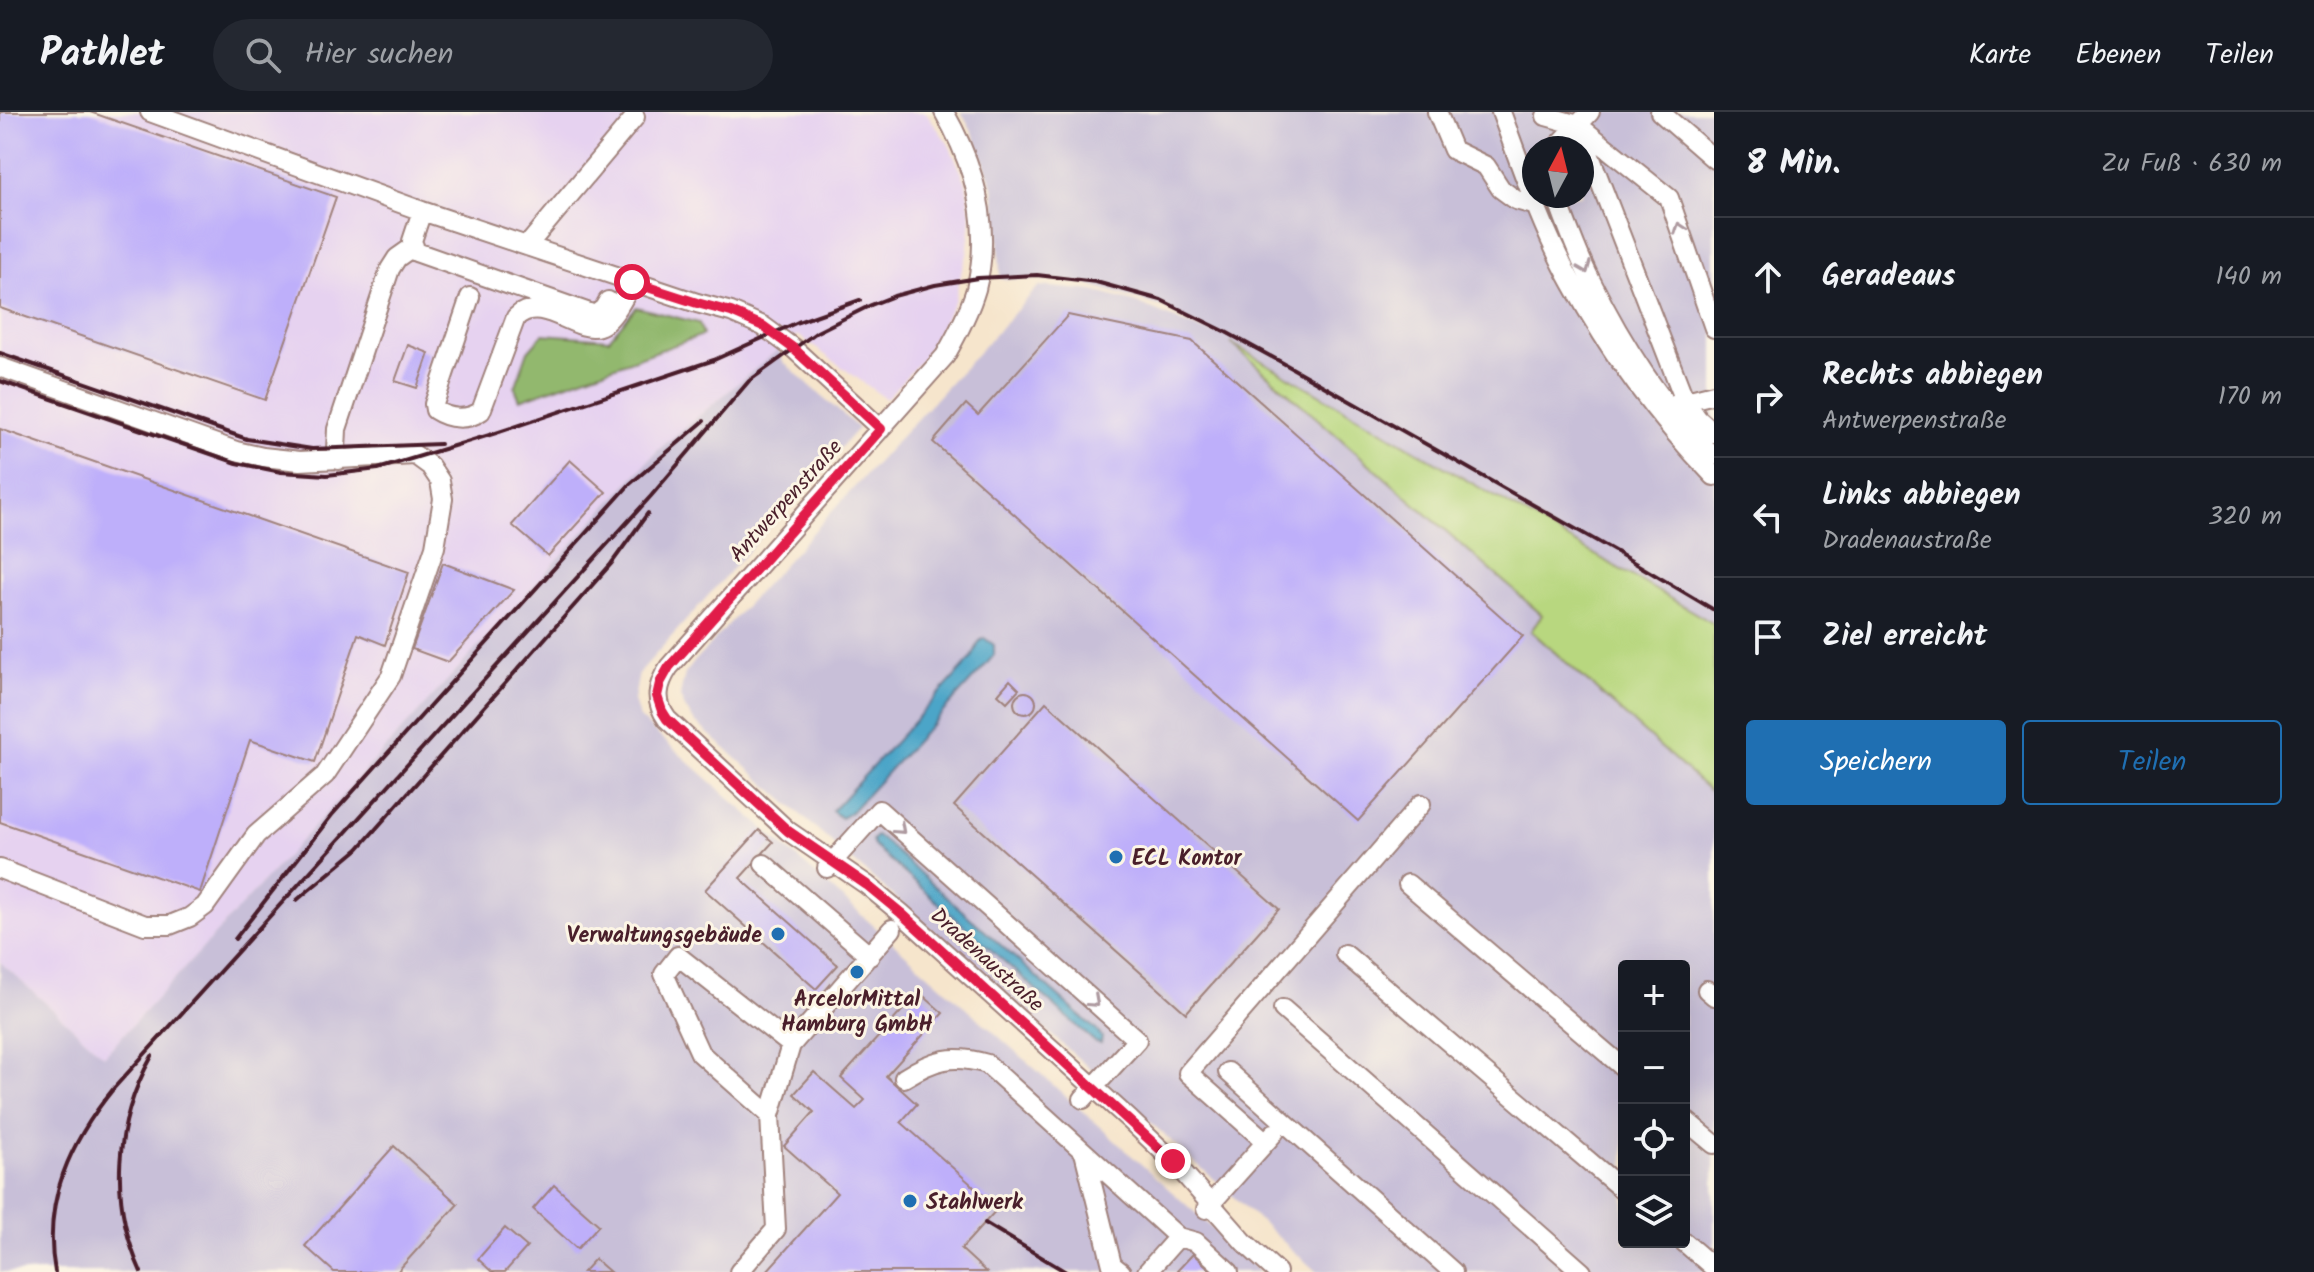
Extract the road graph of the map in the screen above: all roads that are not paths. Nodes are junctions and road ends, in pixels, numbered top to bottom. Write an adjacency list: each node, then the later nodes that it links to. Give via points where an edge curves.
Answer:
1 (150, 112): 16 (street)
2 (944, 112): 25 (street, Antwerpenstraße, via 973,174 981,208 977,282 945,356)
3 (1437, 112): 13 (street, via 1453,150 1486,166 1501,189)
4 (1501, 112): 12 (street)
5 (1660, 112): 11 (street)
6 (1545, 114): 8 (street); 9 (street)
7 (635, 117): 18 (street)
8 (1584, 119): 10 (street); 21 (street, one-way to 8, via 1669,198); 24 (street)
9 (1548, 136)
10 (1568, 136)
11 (1714, 159)
12 (1522, 167)
13 (1522, 202)
14 (1538, 208): 29 (street, via 1573,285 1609,342 1669,428)
15 (1561, 208): 24 (street, one-way to 24, via 1614,325)
16 (422, 211): 17 (street); 18 (street)
17 (414, 246): 19 (street, via 416,252 595,315); 28 (street, via 390,269 337,429)
18 (527, 246): 19 (street)
19 (625, 279): 20 (street, via 624,297 600,326 540,310 522,312 481,411 449,418 434,404); 25 (street, via 763,326)
20 (470, 297)
21 (1714, 328)
22 (0, 367): 28 (street, via 236,451 300,461)
23 (1714, 394): 24 (street)
24 (1676, 403): 26 (street); 27 (street, via 1687,429)
25 (881, 429): 30 (street, Antwerpenstraße, via 776,533 669,667)
26 (1714, 433)
27 (1714, 456)
28 (339, 460): 34 (street, via 415,455 440,481 443,499 435,547 391,676 325,775 256,835 205,906 170,925 145,925)
29 (1714, 476)
30 (657, 696): 33 (street, Dradenaustraße, via 662,711 681,732)
31 (1421, 804): 48 (street, via 1188,1073)
32 (764, 864): 38 (street)
33 (830, 865): 44 (street, Dradenaustraße, via 901,913); 44 (street, one-way to 44, via 879,810 1137,1040)
34 (0, 869)
35 (1408, 884): 41 (street)
36 (892, 929): 38 (street)
37 (1345, 954): 51 (street)
38 (870, 956): 40 (street)
39 (1283, 1009): 62 (street)
40 (791, 1045): 45 (street); 45 (street, via 678,956 664,974 700,1053)
41 (1618, 1063)
42 (1228, 1072): 46 (street)
43 (904, 1078): 50 (street, via 944,1060 987,1064)
44 (1089, 1093): 52 (street, Dradenaustraße, via 1173,1161)
45 (770, 1115): 56 (street, via 776,1229)
46 (1284, 1122): 48 (street); 61 (street)
47 (1690, 1124): 49 (street)
48 (1266, 1142): 52 (street)
49 (1714, 1144)
50 (1084, 1152): 53 (street); 57 (street, via 1112,1265)
51 (1618, 1186)
52 (1208, 1206): 60 (street, Dradenaustraße)
53 (1178, 1237): 58 (street); 59 (street, via 1196,1242)
54 (1690, 1247): 55 (street)
55 (1714, 1268)
56 (739, 1272)
57 (1121, 1272)
58 (1147, 1272)
59 (1229, 1272)
60 (1277, 1272)
61 (1453, 1272)
62 (1582, 1272)

